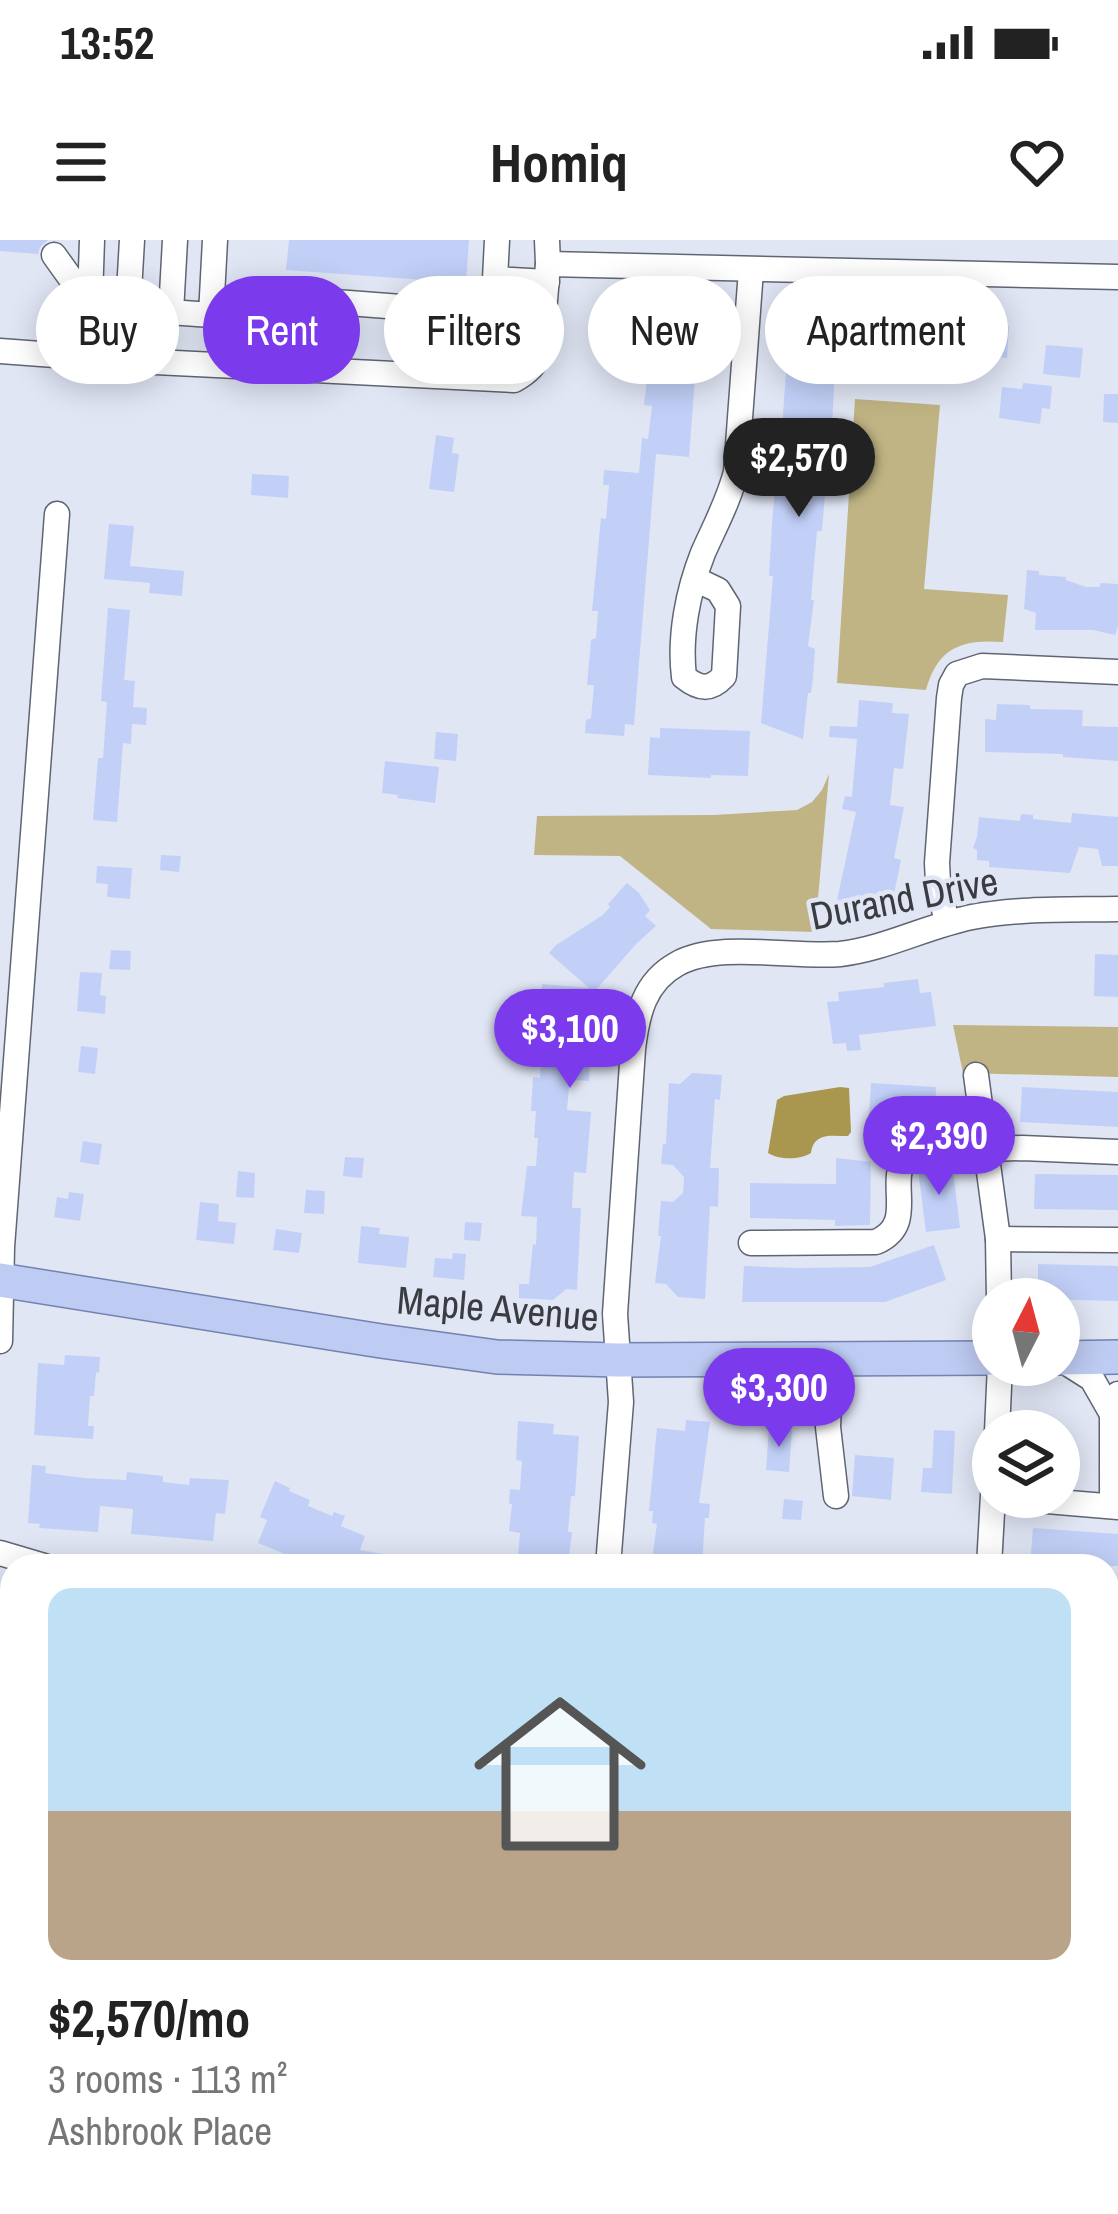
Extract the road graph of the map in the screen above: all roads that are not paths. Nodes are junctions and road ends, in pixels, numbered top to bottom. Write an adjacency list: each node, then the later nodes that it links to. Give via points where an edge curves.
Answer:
1 (92, 240): 10 (street)
2 (132, 240): 11 (street)
3 (175, 240): 12 (street)
4 (215, 240): 14 (street, via 211,315)
5 (497, 240): 7 (street, via 495,279)
6 (54, 255): 9 (street)
7 (547, 262): 8 (street)
8 (751, 270): 13 (street); 18 (street, via 736,472)
9 (69, 276)
10 (91, 276)
11 (130, 276)
12 (173, 276)
13 (1118, 277)
14 (179, 313)
15 (0, 351): 16 (street)
16 (384, 373)
17 (56, 514): 29 (street)
18 (695, 579)
19 (1118, 672): 21 (street, via 982,665 957,674 938,863)
20 (1118, 909): 21 (street, Durand Drive, via 1007,912)
21 (947, 923): 35 (street, Durand Drive, via 846,953 707,953 671,967 651,986 633,1049)
22 (976, 1075): 23 (street)
23 (988, 1147): 24 (street); 25 (street); 27 (street, via 905,1156 899,1216 886,1237)
24 (1118, 1152)
25 (998, 1239): 26 (street); 28 (street)
26 (1118, 1240)
27 (751, 1243)
28 (999, 1278)
29 (1, 1280): 30 (street); 35 (main road, Maple Avenue, via 449,1352)
30 (0, 1341)
31 (1118, 1357): 34 (main road)
32 (831, 1358): 33 (main road, Maple Avenue); 35 (main road, Maple Avenue); 38 (street)
33 (972, 1358)
34 (1080, 1358)
35 (618, 1360): 42 (street, Durand Drive)
36 (1080, 1371): 37 (street)
37 (1115, 1404): 40 (street)
38 (836, 1496)
39 (1080, 1503): 40 (street)
40 (1115, 1506)
41 (993, 1518): 43 (street)
42 (609, 1554)
43 (989, 1554)

